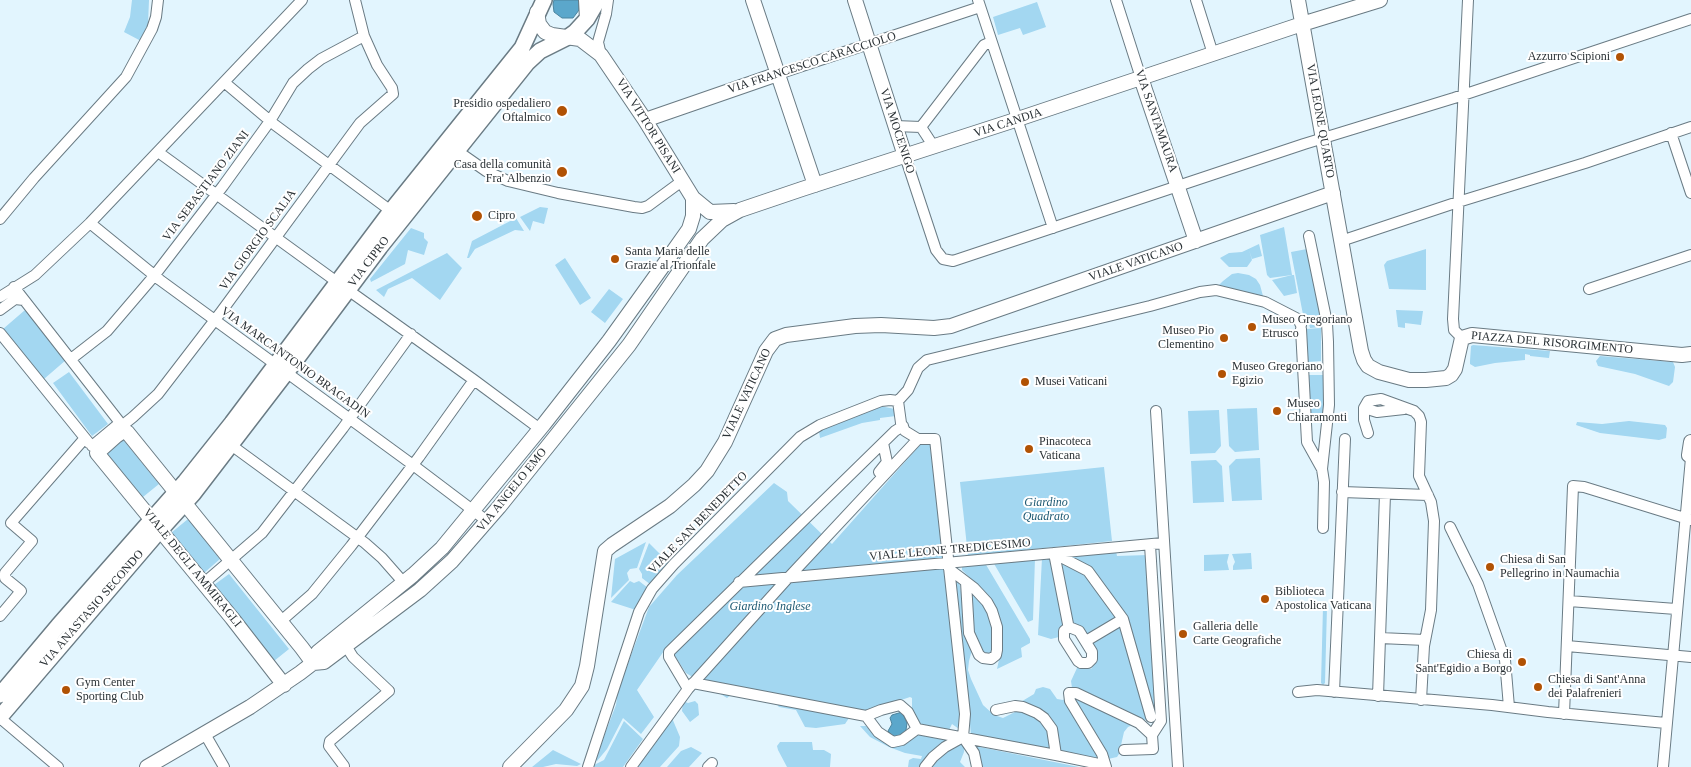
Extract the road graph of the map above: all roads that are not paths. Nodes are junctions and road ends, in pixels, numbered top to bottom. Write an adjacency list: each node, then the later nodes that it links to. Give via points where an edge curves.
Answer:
1 (158, 0): 52 (street, via 152,29 126,77)
2 (302, 0): 27 (street)
3 (355, 0): 19 (street)
4 (586, 0): 16 (main road)
5 (598, 0): 16 (main road, VIA CIPRO)
6 (608, 0): 24 (street, via 598,42)
7 (753, 0): 25 (main road)
8 (855, 0): 22 (main road, VIA MOCENIGO)
9 (1116, 0): 26 (street, VIA SANTAMAURA)
10 (1196, 0): 23 (street)
11 (1298, 0): 18 (main road, VIA LEONE QUARTO)
12 (1380, 0): 18 (main road, VIA CANDIA)
13 (1468, 0): 28 (street)
14 (979, 4): 21 (street); 22 (street, VIA FRANCESCO CARACCIOLO)
15 (540, 6): 20 (main road, VIA VITTOR PISANI, via 539,24 544,31); 51 (main road, VIA CIPRO, via 522,48)
16 (587, 19): 20 (main road, VIA CIPRO)
17 (1691, 19): 28 (street)
18 (1302, 24): 23 (main road, VIA CANDIA); 36 (main road, VIA LEONE QUARTO)
19 (364, 36): 31 (street, VIA SEBASTIANO ZIANI, via 308,68 293,83); 41 (street, VIA GIORGIO SCALIA, via 393,92 360,123)
20 (568, 37): 24 (main road, VIA VITTOR PISANI, via 584,41); 38 (main road, VIA CIPRO, via 540,51 526,63)
21 (991, 42): 29 (street); 33 (street, via 984,45)
22 (869, 44): 25 (street, VIA FRANCESCO CARACCIOLO); 32 (main road, VIA MOCENIGO)
23 (1213, 54): 26 (main road, VIA CANDIA)
24 (601, 55): 30 (main road, VIA VITTOR PISANI)
25 (778, 74): 30 (main road, VIA FRANCESCO CARACCIOLO); 43 (main road)
26 (1141, 78): 29 (main road, VIA CANDIA); 44 (main road, VIA SANTAMAURA)
27 (224, 82): 31 (street); 39 (street)
28 (1463, 94): 36 (street); 49 (street)
29 (1017, 119): 37 (main road, VIA CANDIA); 55 (street)
30 (645, 120): 42 (main road, VIA VITTOR PISANI)
31 (270, 121): 41 (street); 47 (street, VIA SEBASTIANO ZIANI)
32 (895, 126): 33 (street); 40 (main road, VIA MOCENIGO)
33 (921, 127): 37 (street)
34 (1691, 127): 35 (street)
35 (1671, 133): 46 (street); 49 (street)
36 (1324, 138): 44 (street); 45 (main road, VIA LEONE QUARTO)
37 (934, 147): 40 (main road, VIA CANDIA)
38 (456, 150): 42 (street, via 486,171 508,181 634,207 648,206); 64 (main road, VIA CIPRO)
39 (158, 152): 47 (street); 53 (street)
40 (905, 156): 43 (main road, VIA CANDIA); 55 (street, VIA MOCENIGO, via 936,250 943,259 955,260)
41 (330, 165): 51 (street); 57 (street, VIA GIORGIO SCALIA)
42 (682, 181): 48 (main road, VIA VITTOR PISANI)
43 (815, 185): 50 (main road, VIA CANDIA)
44 (1179, 187): 55 (street); 58 (main road, VIA SANTAMAURA)
45 (1333, 193): 58 (main road, VIALE VATICANO); 59 (main road, VIA LEONE QUARTO)
46 (1691, 193)
47 (217, 195): 57 (street); 62 (street, VIA SEBASTIANO ZIANI)
48 (693, 198): 50 (main road, via 710,212); 61 (main road, VIA ANGELO EMO, via 689,229)
49 (1458, 202): 59 (street); 73 (street, via 1453,324)
50 (740, 210): 54 (main road, VIA CANDIA)
51 (391, 211): 64 (main road, VIA CIPRO)
52 (0, 220)
53 (90, 223): 62 (street, VIA MARCANTONIO BRAGADIN); 65 (street, via 27,281)
54 (716, 225): 63 (main road, VIA ANGELO EMO, via 702,239)
55 (1053, 228)
56 (1309, 236): 93 (street, via 1327,323 1329,404)
57 (276, 237): 64 (street); 70 (street, VIA GIORGIO SCALIA)
58 (1196, 241): 157 (main road, VIALE VATICANO, via 951,326 855,326 786,335 775,340 766,351 725,442 707,471 674,503 605,551 588,666 582,686 566,710)
59 (1342, 241): 77 (main road, VIA LEONE QUARTO, via 1365,362 1379,372 1401,378 1419,381)
60 (1691, 255): 66 (street)
61 (660, 270): 63 (street, via 670,271); 84 (main road, VIA ANGELO EMO)
62 (154, 276): 70 (street, VIA MARCANTONIO BRAGADIN); 75 (street, VIA SEBASTIANO ZIANI, via 107,331)
63 (675, 279): 101 (main road, VIA ANGELO EMO, via 629,344)
64 (342, 286): 72 (street); 76 (main road, VIA CIPRO)
65 (14, 287): 67 (street); 68 (street)
66 (1589, 289)
67 (0, 297)
68 (24, 300): 69 (street, via 15,299); 75 (street)
69 (0, 310)
70 (214, 320): 76 (street, VIA MARCANTONIO BRAGADIN); 83 (street, VIA GIORGIO SCALIA, via 158,394)
71 (0, 333): 89 (street, VIALE DEGLI AMMIRAGLI)
72 (411, 334): 78 (street); 81 (street)
73 (1462, 338): 74 (main road, PIAZZA DEL RISORGIMENTO, via 1472,335); 77 (main road, PIAZZA DEL RISORGIMENTO, via 1455,369)
74 (1691, 354)
75 (71, 359): 83 (street)
76 (281, 369): 81 (street, VIA MARCANTONIO BRAGADIN); 90 (main road, VIA CIPRO); 98 (main road, VIA CIPRO, via 232,423)
77 (1444, 379)
78 (474, 380): 84 (street); 92 (street)
79 (898, 401): 82 (street); 93 (street, via 908,390 918,368 927,360 1216,290 1265,302 1298,319 1307,442); 158 (street, VIALE SAN BENEDETTO, via 881,401 820,425 800,437 663,576 639,612)
80 (1156, 411): 107 (street)
81 (350, 419): 92 (street, VIA MARCANTONIO BRAGADIN); 94 (street)
82 (903, 426): 86 (street); 88 (street)
83 (125, 429): 89 (main road, via 116,436); 98 (main road)
84 (540, 429): 99 (main road, VIA ANGELO EMO)
85 (1368, 432): 97 (street, via 1364,408 1377,412 1414,411 1420,419 1419,476)
86 (918, 439): 111 (street, via 935,439); 112 (street)
87 (1345, 439): 95 (street)
88 (883, 442): 105 (street, via 887,456 885,465); 114 (street)
89 (91, 445): 102 (main road, VIALE DEGLI AMMIRAGLI); 119 (street, via 11,523 32,541 5,573 6,578 21,591)
90 (231, 445): 94 (street); 98 (main road, VIA CIPRO)
91 (1691, 453): 100 (street)
92 (413, 465): 99 (street, VIA MARCANTONIO BRAGADIN); 106 (street)
93 (1322, 469): 104 (street)
94 (294, 492): 106 (street); 110 (street, via 262,533)
95 (1342, 492): 96 (street); 135 (street)
96 (1385, 494): 97 (street); 124 (street)
97 (1428, 496): 125 (street, via 1434,521 1431,610)
98 (181, 498): 102 (main road, VIA ANASTASIO SECONDO); 110 (main road)
99 (474, 510): 101 (street, VIA MARCANTONIO BRAGADIN); 116 (main road, VIA ANGELO EMO, via 442,548)
100 (1688, 519): 117 (street, via 1573,486); 118 (street)
101 (487, 521): 127 (main road, VIA ANGELO EMO, via 439,574)
102 (157, 524): 115 (main road, VIALE DEGLI AMMIRAGLI); 136 (main road, VIA ANASTASIO SECONDO); 143 (main road, VIA ANASTASIO SECONDO)
103 (1450, 527): 139 (street, via 1478,584 1505,660)
104 (1322, 528)
105 (824, 531)
106 (357, 537): 116 (street); 121 (street, via 312,594)
107 (1163, 543): 108 (street, VIALE LEONE TREDICESIMO); 162 (street)
108 (1150, 545): 109 (street, VIALE LEONE TREDICESIMO); 148 (street, via 1161,721)
109 (1054, 553): 111 (street, VIALE LEONE TREDICESIMO); 120 (street, via 1088,571); 122 (street)
110 (231, 560): 115 (street); 121 (main road)
111 (952, 565): 112 (street, VIALE LEONE TREDICESIMO); 113 (street); 149 (street, via 965,714)
112 (788, 578): 114 (street, VIALE LEONE TREDICESIMO); 133 (street)
113 (963, 580): 113 (street, via 987,602 995,618 997,650 991,659 979,655 969,633)
114 (739, 582): 133 (street, via 670,652 669,657)
115 (204, 583): 132 (main road, VIALE DEGLI AMMIRAGLI)
116 (404, 583): 123 (main road, VIA ANGELO EMO)
117 (1569, 601): 118 (street); 128 (street)
118 (1676, 609): 129 (street)
119 (0, 616)
120 (1123, 619): 126 (street); 144 (street)
121 (281, 621): 131 (main road)
122 (1068, 624)
123 (345, 630): 127 (street); 131 (main road, VIA ANGELO EMO, via 318,652)
124 (1380, 638): 125 (street); 137 (street)
125 (1425, 640): 138 (street)
126 (1086, 641)
127 (346, 646): 131 (main road, VIA ANGELO EMO, via 324,662); 152 (street, via 353,657 389,691 330,741 329,746)
128 (1567, 646): 129 (street); 141 (street)
129 (1672, 655): 130 (street); 145 (street)
130 (1691, 657)
131 (313, 663): 132 (main road, VIA ANGELO EMO)
132 (284, 685): 147 (main road, VIA ANGELO EMO)
133 (690, 686): 142 (street); 159 (street)
134 (1298, 692): 135 (street)
135 (1334, 692): 137 (street)
136 (0, 695)
137 (1378, 696): 138 (street)
138 (1421, 700): 139 (street)
139 (1509, 707): 141 (street)
140 (996, 710): 151 (street, via 1023,707 1044,718 1054,734)
141 (1564, 714): 145 (street)
142 (866, 716): 146 (street, via 900,705); 146 (street, via 878,732 893,742 902,740)
143 (0, 717): 154 (street)
144 (1151, 717)
145 (1666, 723): 163 (street)
146 (917, 729): 149 (street)
147 (205, 734): 155 (main road, VIA ANGELO EMO); 156 (street)
148 (1152, 735): 150 (street, via 1153,749); 153 (street, via 1140,723 1076,693 1069,693 1070,701 1102,754)
149 (963, 737): 151 (street); 160 (street, via 945,747); 161 (street, via 974,753)
150 (1124, 750)
151 (1056, 755): 153 (street)
152 (344, 766)
153 (1104, 766)
154 (58, 767)
155 (147, 767)
156 (224, 767)
157 (510, 767)
158 (588, 767)
159 (631, 767)
160 (925, 767)
161 (977, 767)
162 (1178, 767)
163 (1663, 767)

